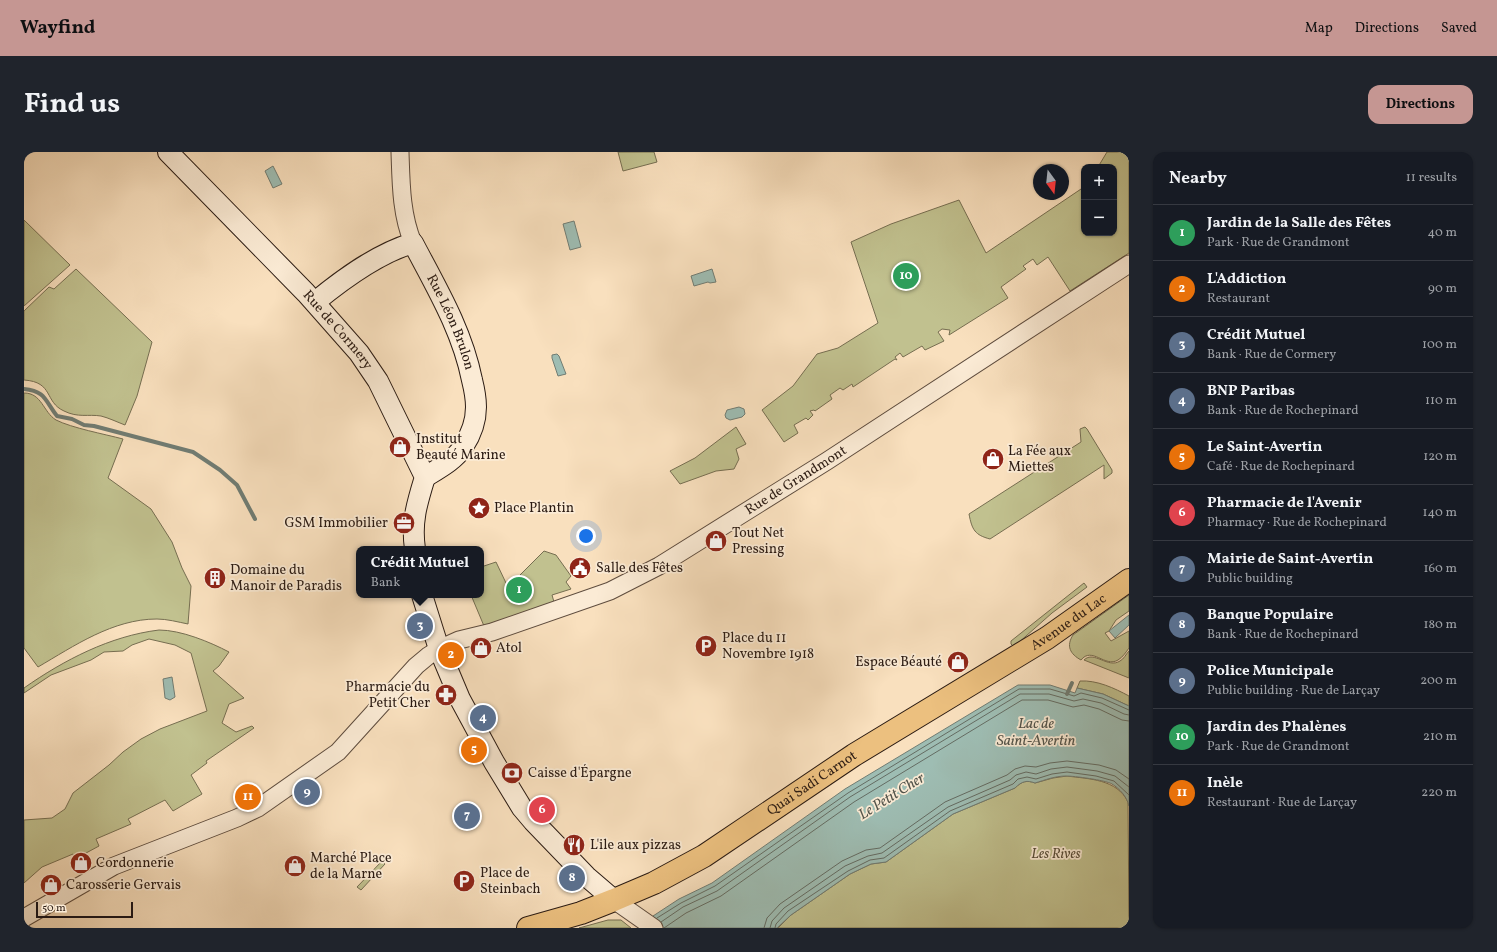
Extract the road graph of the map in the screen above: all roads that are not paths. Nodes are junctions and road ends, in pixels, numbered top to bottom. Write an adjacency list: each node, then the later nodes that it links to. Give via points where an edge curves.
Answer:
1 (168, 152): 5 (main road, Rue de Cormery)
2 (400, 152): 3 (street, Rue Léon Brulon, via 403,207)
3 (413, 243): 5 (main road, via 384,255 345,279); 6 (main road, Rue Léon Brulon, via 460,338 469,365 476,406 472,430 463,448)
4 (1129, 264): 10 (street, Rue de Grandmont, via 827,461 659,566 610,591)
5 (315, 302): 6 (main road, Rue de Cormery, via 378,381)
6 (425, 477): 7 (main road, via 415,509)
7 (415, 546)
8 (1129, 580): 11 (main road, Avenue du Lac)
9 (423, 598): 10 (main road)
10 (439, 648): 12 (main road, via 460,699 522,808 586,876); 13 (street, Rue de Grandmont, via 416,666 338,752 263,805 237,818 114,866)
11 (1008, 663): 12 (main road, Quai Sadi Carnot, via 854,755 704,856)
12 (614, 900): 14 (street); 15 (main road, Quai Sadi Carnot)
13 (24, 918)
14 (651, 926)
15 (528, 928)

